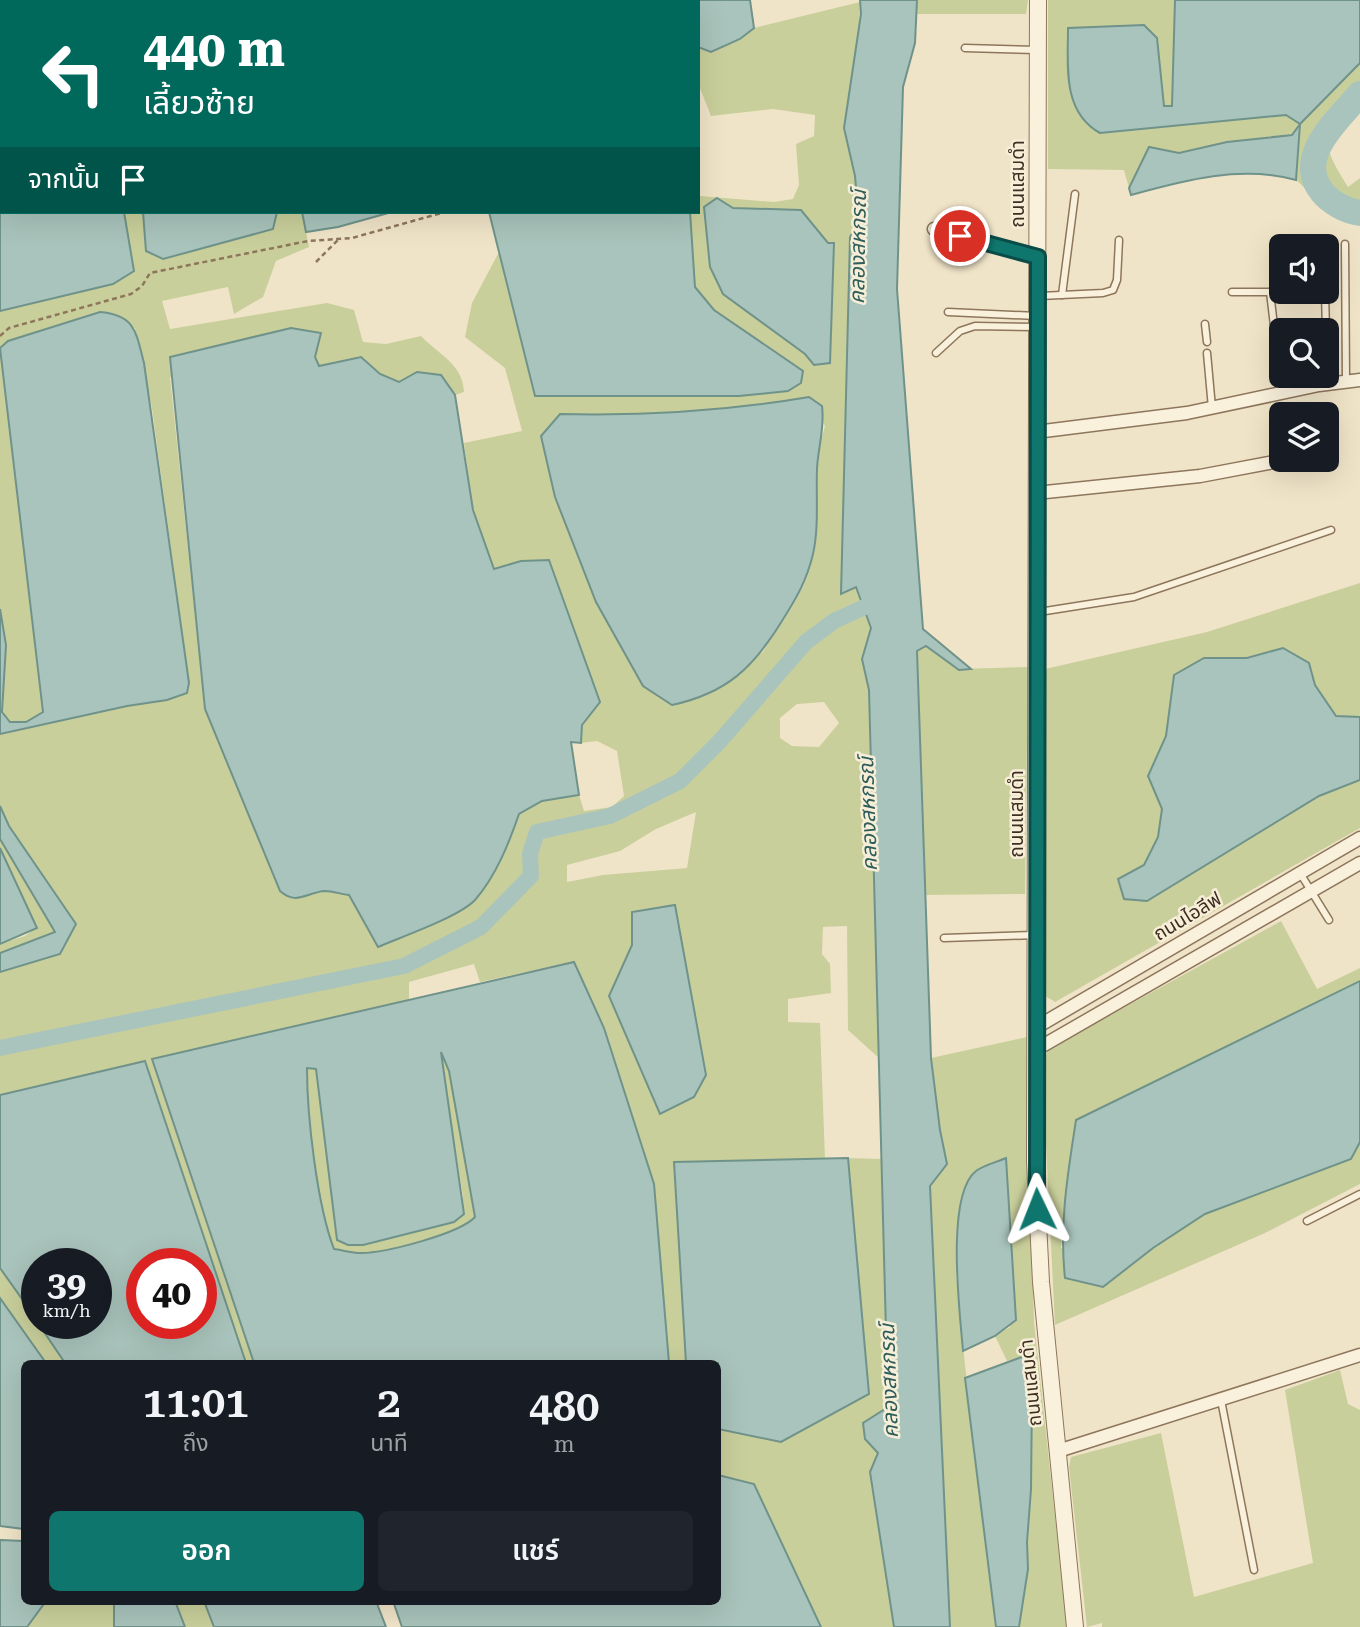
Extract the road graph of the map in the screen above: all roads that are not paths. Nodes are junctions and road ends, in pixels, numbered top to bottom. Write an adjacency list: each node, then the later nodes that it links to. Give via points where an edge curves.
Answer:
1 (1038, 0): 3 (street, ถนนแสมดำ)
2 (965, 48): 3 (lane)
3 (1038, 50): 8 (street, ถนนแสมดำ)
4 (1075, 194): 11 (lane)
5 (934, 229): 8 (street)
6 (1119, 240): 11 (lane, via 1113,290)
7 (1345, 244): 21 (lane)
8 (1038, 257): 12 (street, ถนนแสมดำ)
9 (1232, 292): 10 (lane)
10 (1269, 292)
11 (1062, 295): 12 (lane)
12 (1038, 296): 15 (street, ถนนแสมดำ)
13 (1271, 304): 24 (lane)
14 (948, 312): 15 (lane)
15 (1037, 321): 18 (lane, via 975,326 960,331); 26 (street, ถนนแสมดำ)
16 (1205, 324): 17 (lane)
17 (1207, 342)
18 (936, 353)
19 (1207, 353): 25 (lane)
20 (1360, 380): 21 (street)
21 (1346, 382): 22 (street)
22 (1339, 383)
23 (1308, 388): 24 (street)
24 (1282, 393): 25 (street)
25 (1212, 408): 26 (street)
26 (1036, 432): 28 (street, ถนนแสมดำ)
27 (1269, 463): 28 (street, via 1200,476)
28 (1036, 493): 30 (street, ถนนแสมดำ)
29 (1331, 530): 30 (lane, via 1134,597)
30 (1037, 613): 36 (street, ถนนแสมดำ)
31 (1360, 838): 33 (street, ถนนไอลีฟ)
32 (1360, 863): 34 (street)
33 (1299, 872): 34 (lane); 38 (street, ถนนไอลีฟ)
34 (1312, 892): 35 (lane); 39 (street)
35 (1329, 920)
36 (1037, 935): 37 (lane); 38 (street, ถนนแสมดำ)
37 (944, 938)
38 (1035, 1028): 39 (street, ถนนแสมดำ)
39 (1037, 1049): 44 (street, ถนนแสมดำ, via 1035,1161 1041,1282)
40 (1360, 1194): 41 (lane)
41 (1307, 1221)
42 (1360, 1355): 43 (street)
43 (1221, 1399): 44 (street); 45 (lane)
44 (1058, 1451): 46 (street, ถนนแสมดำ)
45 (1254, 1570)
46 (1075, 1627)

